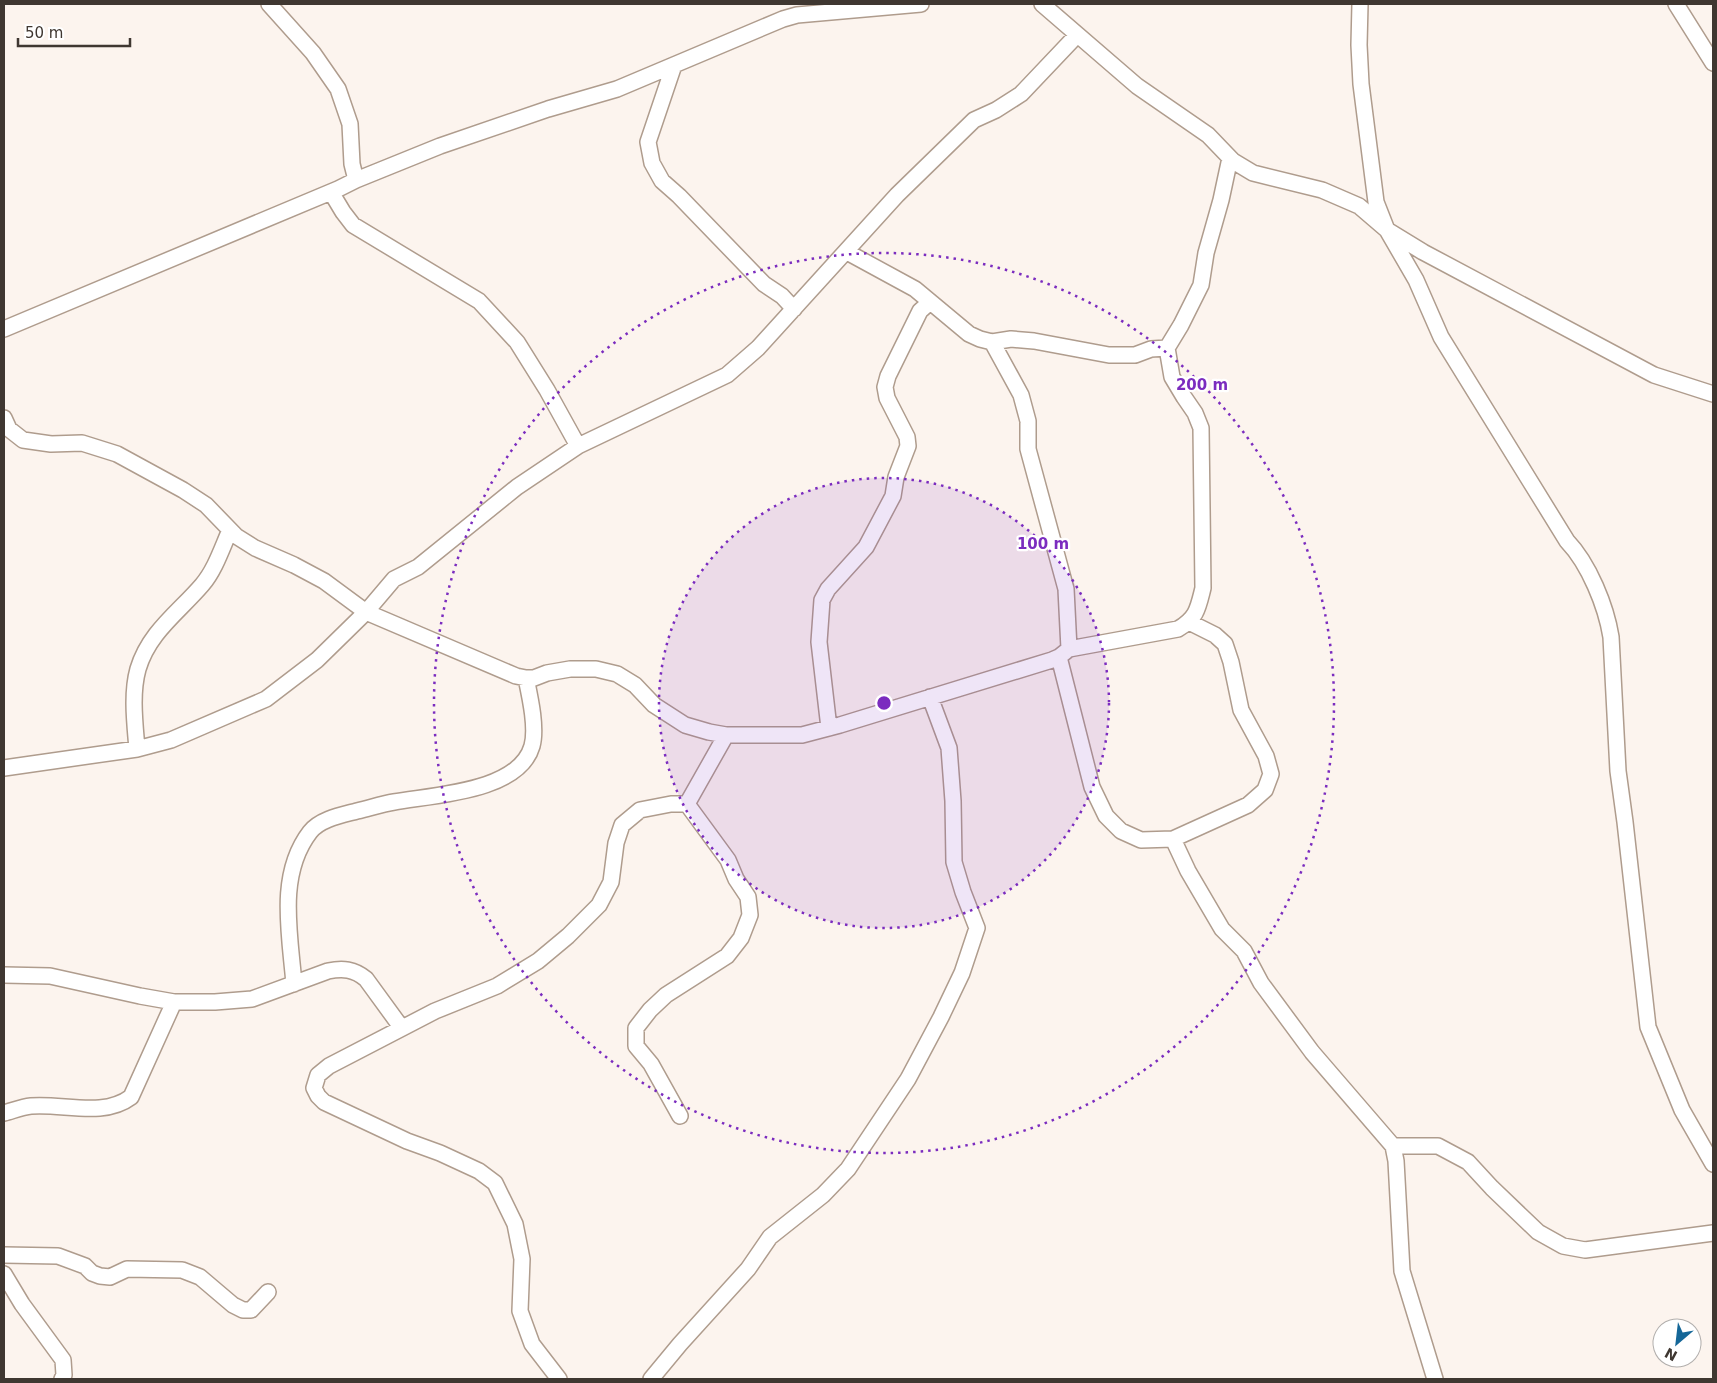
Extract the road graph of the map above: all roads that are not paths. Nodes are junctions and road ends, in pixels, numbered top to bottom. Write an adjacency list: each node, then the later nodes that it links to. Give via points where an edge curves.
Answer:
1 (269, 4): 10 (street, via 313,53 338,89 350,124)
2 (921, 4): 8 (street, via 797,14)
3 (1042, 4): 6 (street)
4 (1360, 4): 12 (street, via 1363,107 1374,194)
5 (1676, 4): 7 (street)
6 (1078, 35): 9 (street, via 1137,86 1208,135); 13 (street, via 1021,94 974,120 897,195)
7 (1713, 63)
8 (674, 65): 10 (street, via 617,89 440,146); 15 (street, via 648,142 652,163 662,182 764,284)
9 (1230, 158): 12 (street, via 1253,173 1322,190 1359,206); 18 (street, via 1201,285)
10 (356, 180): 11 (street)
11 (331, 192): 16 (street); 21 (street, via 353,225 479,301 488,310 517,342)
12 (1387, 230): 19 (street, via 1654,375); 41 (street, via 1416,280 1441,337 1568,541 1578,552 1608,616 1618,771 1648,1027 1682,1110)
13 (847, 252): 14 (street, via 915,289); 15 (street)
14 (930, 302): 17 (street, via 969,334); 28 (street, via 920,311 885,387 887,398 908,437 893,496 866,548 828,589 822,600 819,642)
15 (794, 309): 21 (street, via 758,348 727,375)
16 (4, 329)
17 (992, 342): 18 (street, via 1011,339 1034,341 1109,355 1134,355); 25 (street, via 1021,395 1028,421 1028,449 1066,589)
18 (1167, 348): 24 (street, via 1172,377 1201,428 1203,588)
19 (1713, 394)
20 (4, 418): 22 (street, via 9,429 23,440 50,444 82,442 118,454 183,490 206,506)
21 (578, 446): 23 (street, via 517,487 418,567 394,580)
22 (230, 530): 23 (street, via 255,548 324,581); 30 (street, via 204,583 155,634 145,650 137,670 135,694)
23 (366, 612): 26 (street); 30 (street, via 317,660 266,699 171,740)
24 (1190, 622): 25 (street, via 1178,629); 33 (street, via 1225,644 1241,710 1266,756 1271,774 1265,790 1248,805)
25 (1064, 653): 27 (street); 33 (street, via 1092,787 1106,816 1122,832 1141,840)
26 (526, 678): 29 (street, via 570,669 617,674 635,684 654,705 685,725); 35 (street, via 533,709 533,745 519,768 499,780 455,792 349,813 315,826 310,832 291,872 288,890)
27 (930, 697): 28 (street); 48 (street, via 950,748 954,862 977,928 962,973 908,1079 848,1169 823,1195 770,1237 748,1269)
28 (829, 728): 29 (street, via 802,735)
29 (726, 735): 32 (street)
30 (137, 749): 31 (street)
31 (4, 768)
32 (687, 804): 37 (street, via 640,810 622,825 616,842 611,882 599,905 538,961 497,986); 39 (street, via 728,860 748,897 750,915 741,938 727,956 666,995 636,1028 636,1046 651,1064)
33 (1173, 839): 40 (street, via 1222,928 1244,951 1261,983 1312,1052)
34 (4, 975): 36 (street, via 50,976)
35 (294, 984): 36 (street, via 252,999); 37 (street, via 328,971 341,969 359,973)
36 (174, 1002): 38 (street, via 131,1097 122,1104 84,1108 32,1106)
37 (401, 1027): 47 (street, via 329,1066 318,1076 314,1088 324,1102 479,1171 495,1183 515,1224 522,1258 520,1312 532,1344)
38 (4, 1113)
39 (680, 1116)
40 (1393, 1146): 42 (street, via 1438,1146 1468,1162 1538,1232 1563,1246 1585,1250); 49 (street, via 1402,1271)
41 (1713, 1164)
42 (1713, 1233)
43 (4, 1255): 45 (street, via 58,1256 85,1266 100,1276 110,1277 127,1269 182,1270 200,1277 243,1310 251,1310)
44 (4, 1274): 46 (street, via 63,1360)
45 (268, 1292)
46 (62, 1379)
47 (559, 1379)
48 (651, 1379)
49 (1434, 1379)

